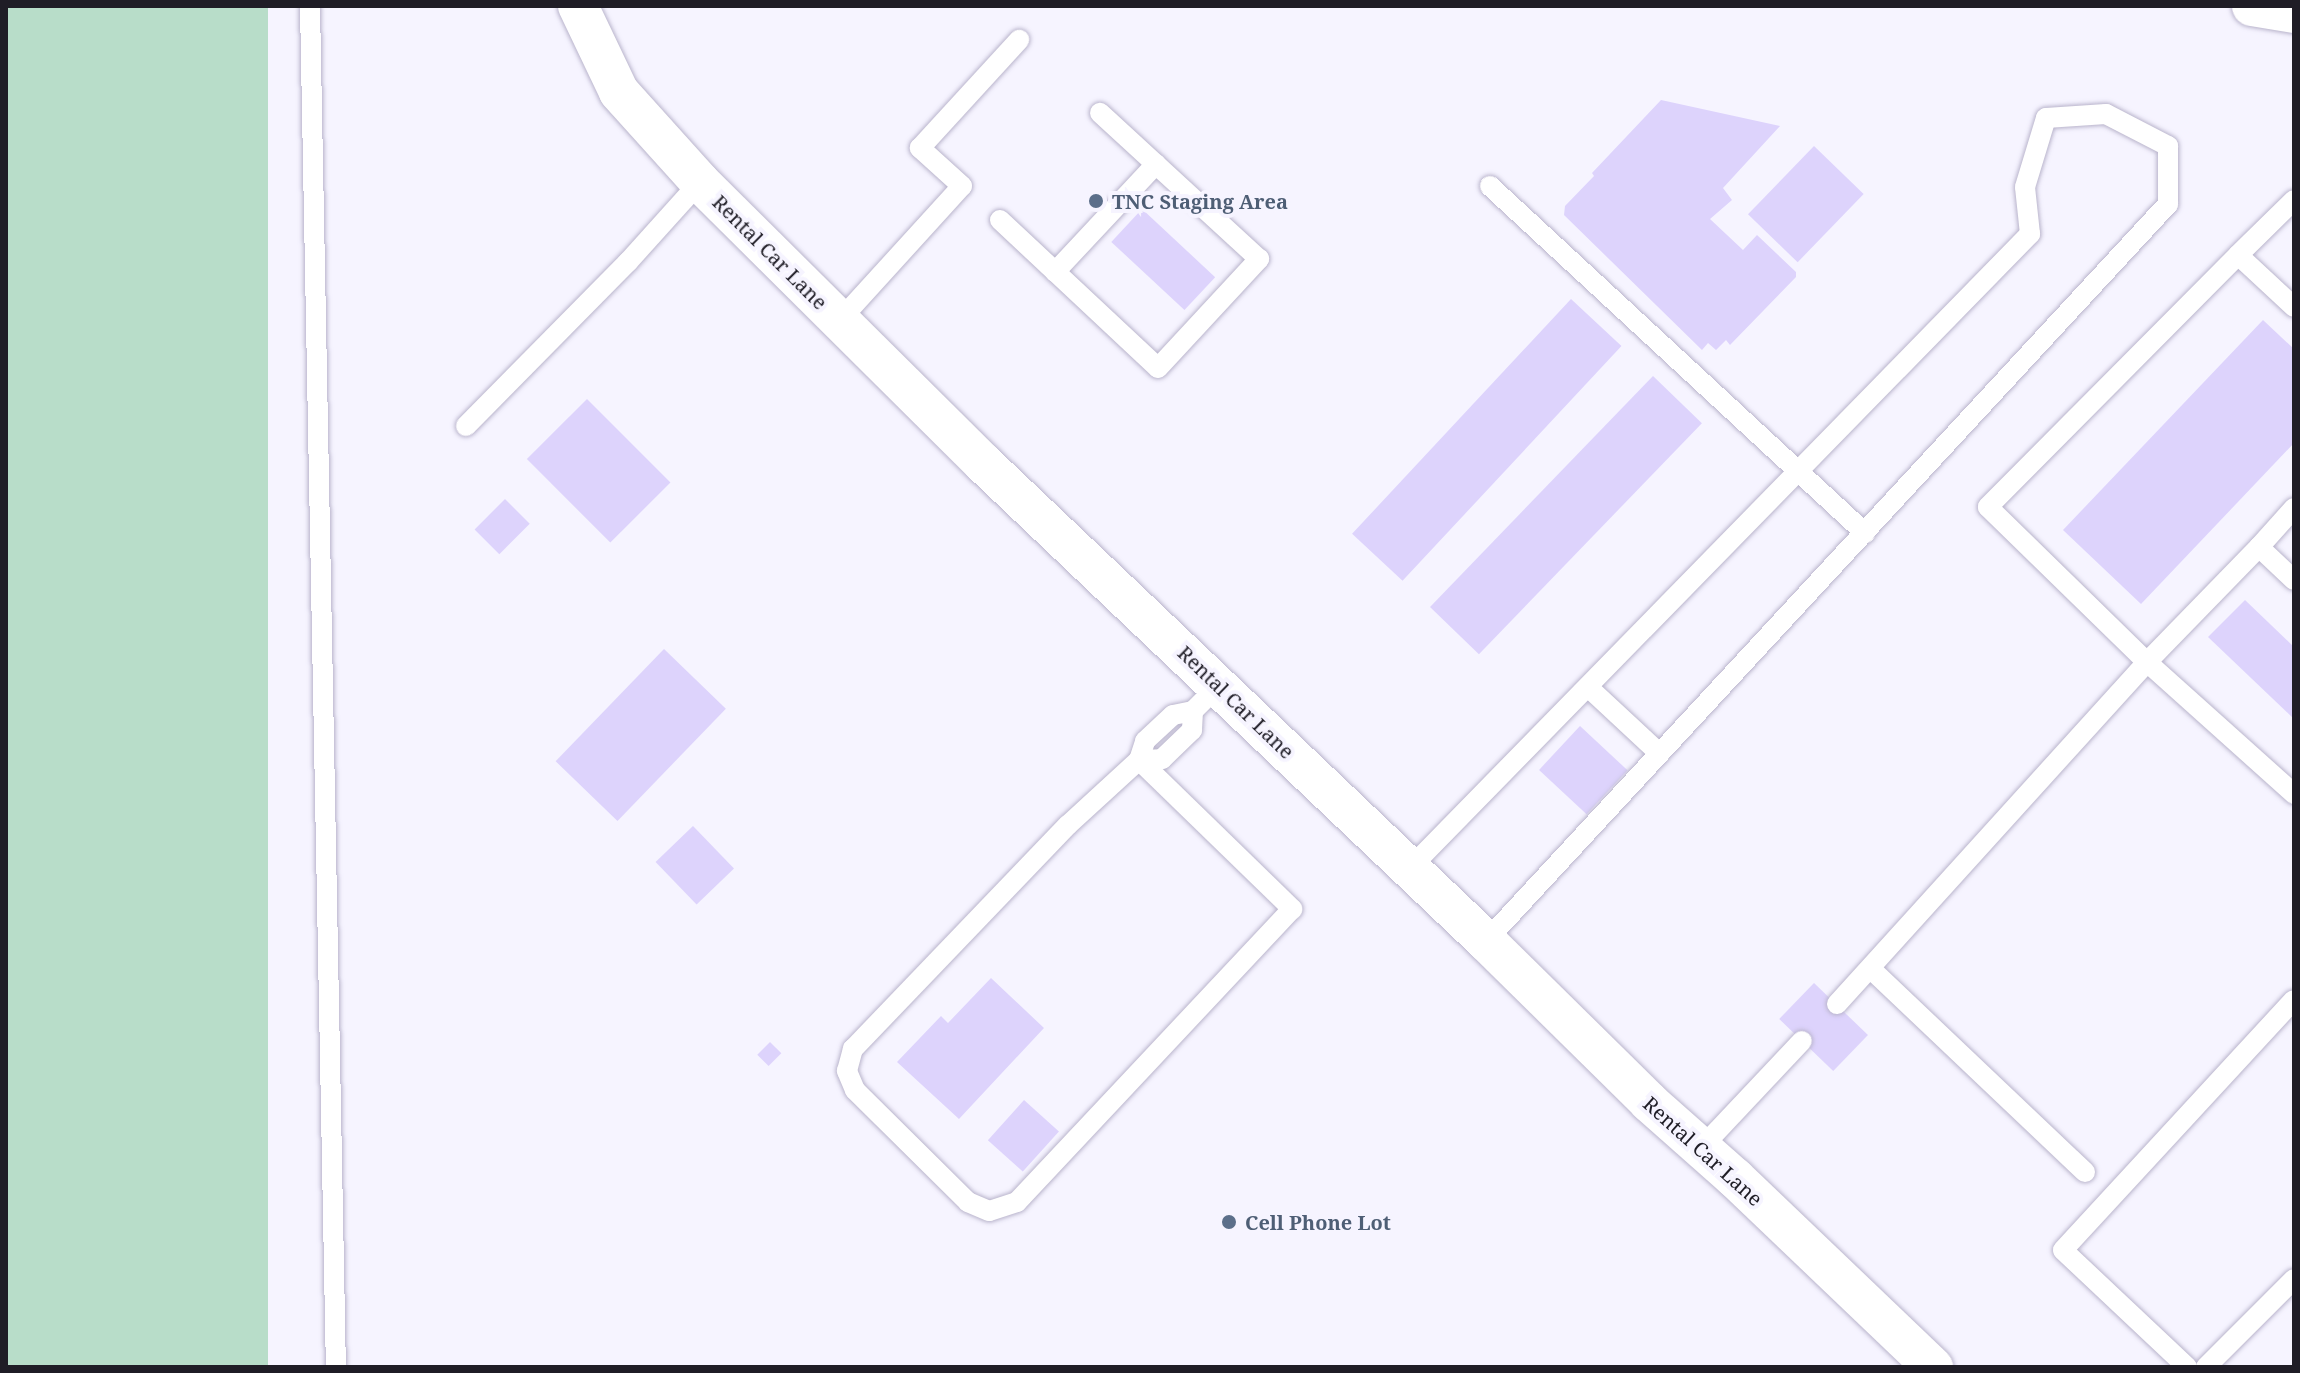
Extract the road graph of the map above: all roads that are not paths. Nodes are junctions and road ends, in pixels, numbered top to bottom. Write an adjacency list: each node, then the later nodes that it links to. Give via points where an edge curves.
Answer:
1 (310, 6): 37 (lane)
2 (578, 6): 8 (street, Rental Car Lane, via 619,92)
3 (2252, 6): 4 (street)
4 (2294, 13)
5 (1019, 40): 15 (lane, via 920,148 962,186)
6 (1100, 113): 7 (lane)
7 (1156, 164): 13 (lane); 13 (lane, via 1259,259 1158,368)
8 (700, 182): 15 (street, Rental Car Lane); 16 (lane)
9 (1490, 186): 17 (lane)
10 (2294, 200): 12 (lane)
11 (1000, 220): 13 (lane)
12 (2238, 255): 14 (lane); 22 (lane, via 1988,507)
13 (1055, 272)
14 (2294, 307)
15 (840, 320): 24 (street, Rental Car Lane)
16 (466, 426)
17 (1799, 470): 19 (lane); 19 (lane, via 2030,234 2025,187 2046,118 2106,114 2168,146 2168,204); 23 (lane)
18 (2294, 508): 20 (lane)
19 (1865, 533): 25 (lane)
20 (2259, 547): 21 (lane); 22 (lane)
21 (2294, 580)
22 (2147, 662): 27 (lane); 30 (lane)
23 (1588, 687): 25 (lane); 28 (lane)
24 (1206, 698): 26 (lane, via 1192,730 1162,759); 28 (street, Rental Car Lane)
25 (1660, 754): 29 (lane)
26 (1139, 760): 26 (lane, via 1068,825 853,1049 847,1071 855,1090 968,1202 989,1211 1017,1202 1292,909)
27 (2294, 794)
28 (1410, 868): 29 (street, Rental Car Lane)
29 (1486, 941): 34 (street, Rental Car Lane)
30 (1871, 969): 32 (lane); 35 (lane)
31 (2294, 1000): 39 (lane, via 2063,1250)
32 (1837, 1004)
33 (1802, 1041): 34 (lane)
34 (1701, 1148): 38 (street, Rental Car Lane)
35 (2085, 1172)
36 (2294, 1279): 40 (lane)
37 (336, 1367)
38 (1933, 1367)
39 (2187, 1367)
40 (2206, 1367)

